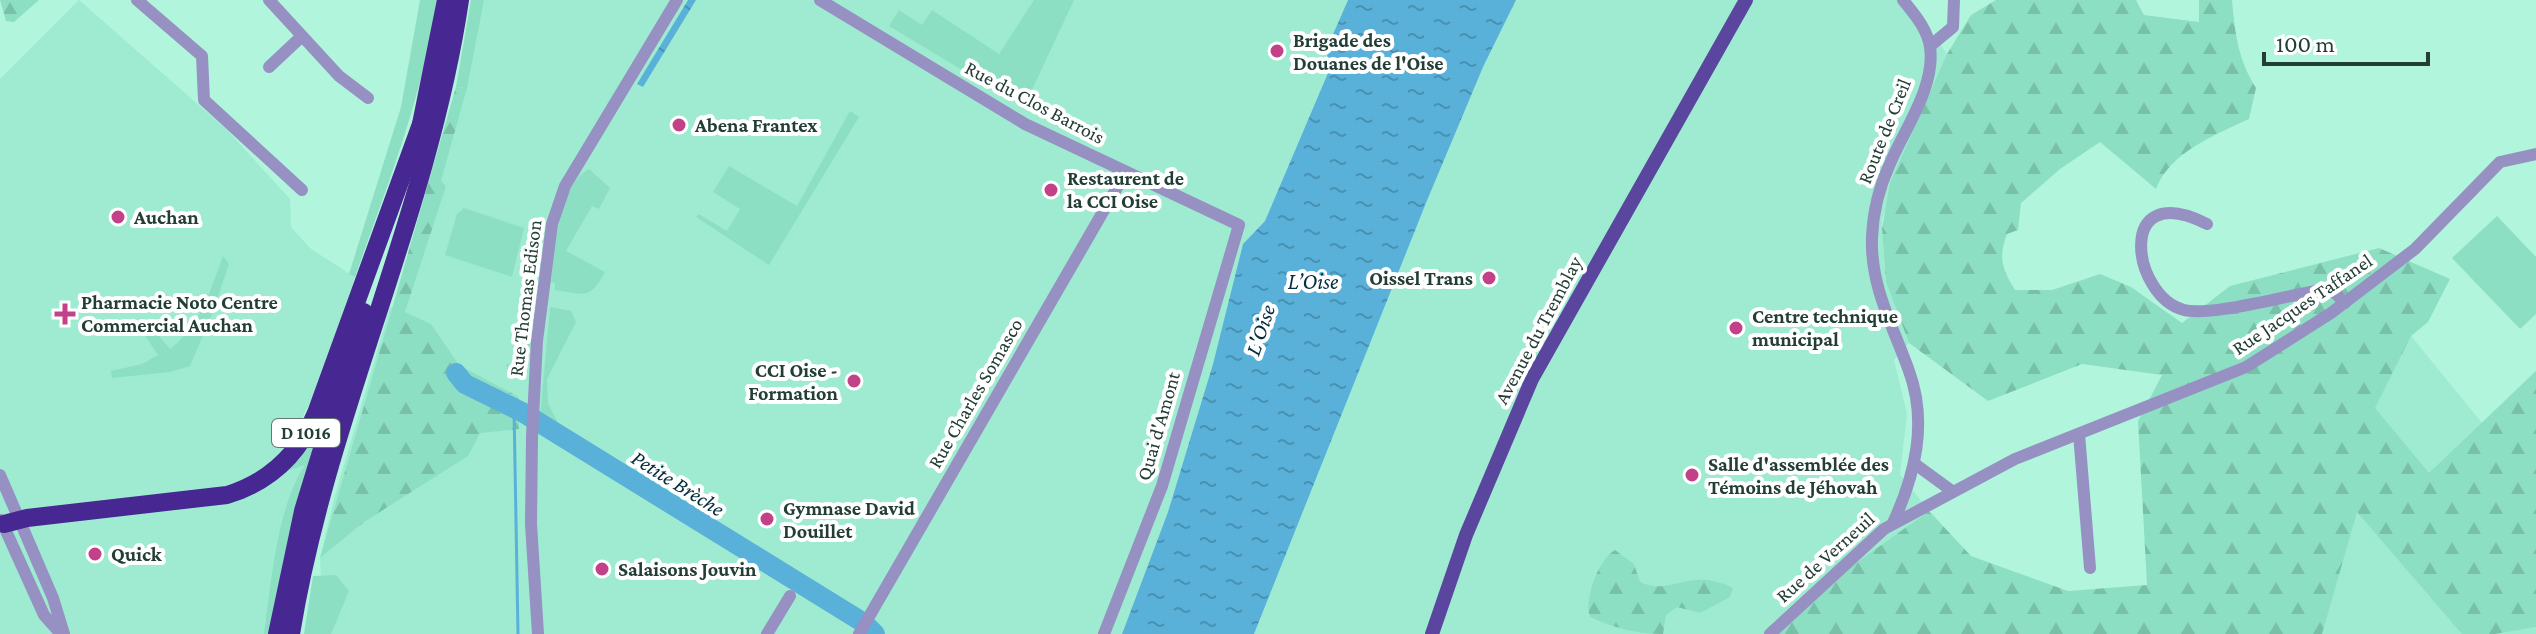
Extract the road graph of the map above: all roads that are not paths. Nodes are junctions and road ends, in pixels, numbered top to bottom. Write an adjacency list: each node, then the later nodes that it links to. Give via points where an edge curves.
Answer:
1 (137, 0): 19 (street, via 202,56 204,100)
2 (446, 0): 16 (highway, D 1016)
3 (460, 0): 33 (highway, D 1016, via 432,138 319,504)
4 (677, 0): 34 (street, Rue Thomas Edison, via 557,206 544,278 532,430)
5 (820, 0): 18 (street, Rue du Clos Barrois, via 1025,124)
6 (1739, 0): 13 (main road, Avenue du Tremblay)
7 (1746, 0): 13 (main road, Avenue du Tremblay)
8 (1903, 0): 12 (street)
9 (1954, 0): 12 (street, via 1953,27)
10 (276, 2): 11 (street)
11 (301, 37): 14 (street); 15 (street)
12 (1930, 46): 24 (street, Route de Creil, via 1925,84 1884,177 1872,238 1877,288 1912,379 1918,422)
13 (1710, 60): 38 (main road, Avenue du Tremblay, via 1532,379 1472,519)
14 (269, 67)
15 (368, 98)
16 (421, 124): 27 (highway, D 1016, via 316,413 283,463 257,483 227,495); 32 (highway, D 1016, via 303,511)
17 (2536, 154): 22 (street, Rue Jacques Taffanel, via 2497,165 2424,241)
18 (1126, 172): 21 (street, Rue du Clos Barrois); 36 (street, Rue Charles Somasco)
19 (302, 190)
20 (2207, 224): 22 (street, via 2163,213 2144,226 2148,278 2176,307 2199,311 2323,290 2333,291)
21 (1239, 225): 37 (street, Quai d'Amont, via 1162,486)
22 (2345, 303): 23 (street, Rue Jacques Taffanel, via 2246,367)
23 (2079, 434): 26 (street, Rue Jacques Taffanel); 29 (street)
24 (1915, 464): 26 (street); 28 (street, Route de Creil)
25 (0, 475): 27 (street)
26 (1952, 491): 28 (street, Rue de Verneuil)
27 (6, 522): 31 (street, via 53,598)
28 (1893, 523): 39 (street, Rue de Verneuil)
29 (2090, 568)
30 (790, 596): 35 (street)
31 (62, 634)
32 (277, 634)
33 (291, 634)
34 (538, 634)
35 (767, 634)
36 (859, 634)
37 (1104, 634)
38 (1432, 634)
39 (1770, 634)

